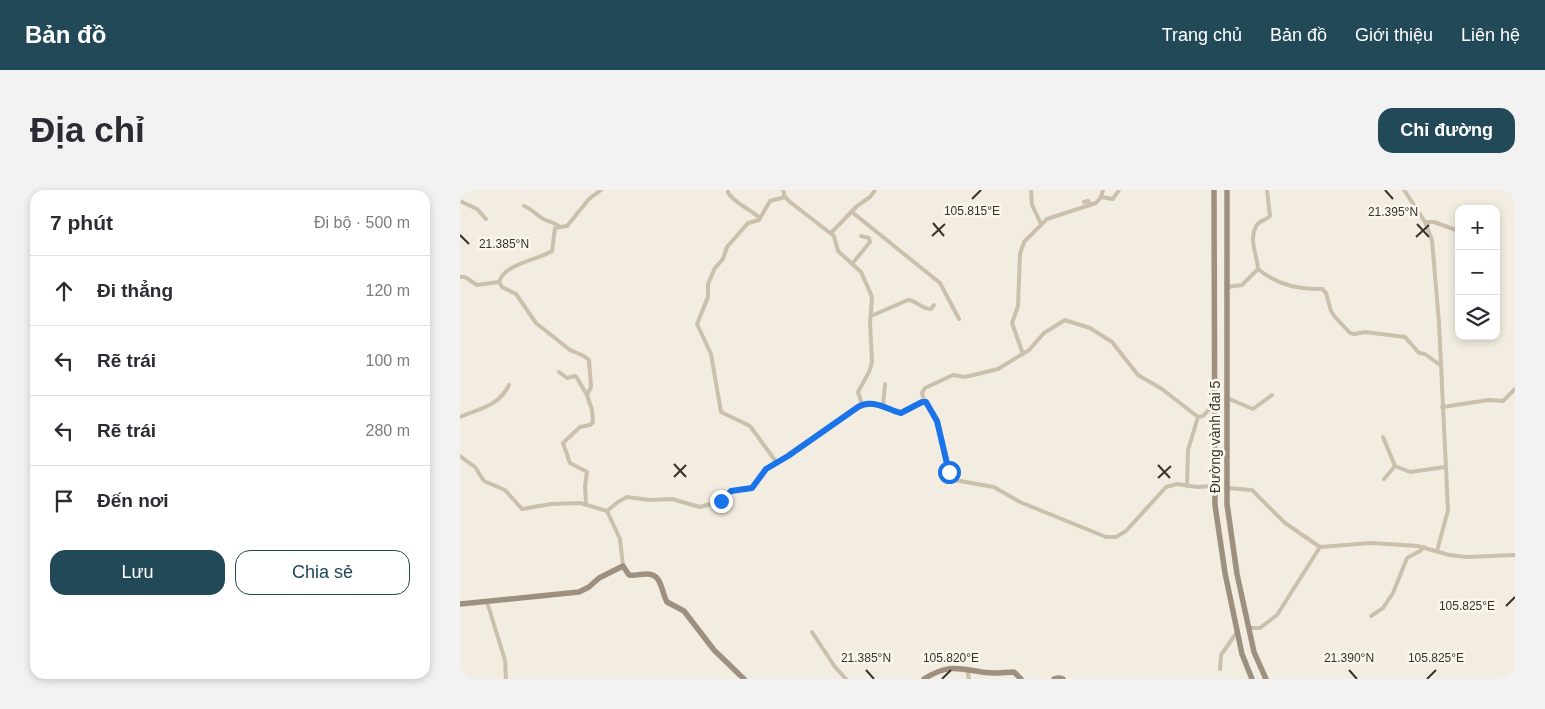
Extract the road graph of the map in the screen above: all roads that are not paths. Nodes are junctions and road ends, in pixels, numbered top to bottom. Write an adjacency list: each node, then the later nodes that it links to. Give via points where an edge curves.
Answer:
1 (601, 190): 23 (street, via 567,226)
2 (728, 190): 19 (street, via 731,198)
3 (783, 190): 12 (street)
4 (874, 190): 18 (street)
5 (1031, 190): 22 (street, via 1032,205)
6 (1103, 190): 13 (street)
7 (1120, 190): 13 (street, via 1113,199)
8 (1214, 190): 45 (main road, Đường vành đai 5)
9 (1227, 190): 31 (main road, Đường vành đai 5)
10 (1267, 190): 28 (street, via 1270,216 1256,226 1253,245)
11 (1404, 190): 21 (street)
12 (785, 197): 19 (street, via 770,202); 25 (street)
13 (1101, 197): 16 (street)
14 (460, 201): 20 (street, via 477,209)
15 (1084, 202): 16 (street)
16 (1091, 205): 22 (street)
17 (524, 206): 23 (street)
18 (852, 212): 25 (street); 34 (street, via 940,283)
19 (760, 218): 53 (street, via 748,223 727,246 708,284 708,296 697,324 711,354 722,412 750,426)
20 (486, 219)
21 (1425, 222): 24 (street); 36 (street, via 1432,240)
22 (1041, 224): 35 (street, via 1024,242 1020,254 1018,306 1012,324)
23 (560, 227): 30 (street, via 554,230 552,251 524,262 504,274)
24 (1455, 230)
25 (832, 233): 27 (street, via 838,251)
26 (862, 236): 27 (street, via 869,238 870,242)
27 (852, 264): 33 (street, via 861,272 870,292)
28 (1258, 269): 31 (street, via 1242,285); 36 (street, via 1279,282 1298,288 1322,289 1331,311 1350,332 1405,337 1419,353)
29 (460, 277): 30 (street, via 476,284)
30 (499, 282): 41 (street, via 516,294 536,323 570,350 587,358 591,387)
31 (1227, 287): 43 (main road, Đường vành đai 5)
32 (934, 305): 33 (street, via 932,309 925,309 908,300)
33 (871, 316): 46 (street, via 872,362 858,392)
34 (959, 320)
35 (1023, 354): 44 (street, via 994,371 965,377 953,375 923,390); 50 (street, via 1062,320 1086,326 1116,346 1138,375)
36 (1440, 365): 48 (street)
37 (560, 372): 41 (street, via 567,378 575,376)
38 (886, 384): 47 (street)
39 (509, 385): 49 (street, via 500,399)
40 (1515, 389): 48 (street, via 1503,401)
41 (587, 395): 60 (street, via 593,422 580,427 562,443 570,463 587,472 584,486)
42 (1272, 395): 43 (street, via 1253,408)
43 (1227, 398): 59 (main road, Đường vành đai 5)
44 (924, 401): 47 (street, via 901,413); 57 (street, via 937,421 949,472 954,480 994,487 1020,502 1106,537 1116,537 1126,531 1166,487)
45 (1215, 402): 50 (street, via 1203,416); 58 (main road, Đường vành đai 5)
46 (862, 404): 47 (street); 53 (street)
47 (883, 406)
48 (1442, 407): 55 (street)
49 (460, 417)
50 (1198, 417): 57 (street, via 1188,450)
51 (1383, 437): 54 (street)
52 (460, 456): 60 (street, via 475,467 484,481 505,490 522,509)
53 (777, 463): 61 (street, via 763,472 752,488 731,491 718,502 696,507 672,499 627,498)
54 (1395, 466): 55 (street, via 1413,472); 56 (street)
55 (1445, 467): 64 (street, via 1447,516)
56 (1384, 478)
57 (1187, 486): 58 (street)
58 (1215, 486): 72 (main road, Đường vành đai 5, via 1225,573)
59 (1227, 488): 62 (street, via 1252,490 1285,523); 70 (main road, Đường vành đai 5, via 1237,574)
60 (586, 504): 61 (street)
61 (607, 511): 66 (street, via 620,539)
62 (1320, 547): 63 (street, via 1366,543); 70 (street, via 1277,615 1260,628)
63 (1424, 547): 64 (street); 69 (street, via 1407,558 1393,593 1386,604)
64 (1437, 551): 65 (street, via 1467,557)
65 (1515, 555)
66 (623, 566): 67 (main road, via 579,592); 76 (main road, via 629,575 656,577 667,602 684,611 714,650)
67 (486, 602): 68 (main road); 75 (street, via 505,660)
68 (460, 604)
69 (1371, 616)
70 (1249, 628): 84 (main road, Đường vành đai 5, via 1254,652)
71 (812, 632): 77 (street)
72 (1237, 632): 74 (street, via 1221,655); 83 (main road, Đường vành đai 5)
73 (967, 669): 78 (main road, via 946,668); 79 (street); 80 (main road, via 1014,672)
74 (1220, 669)
75 (506, 679)
76 (744, 679)
77 (846, 679)
78 (924, 679)
79 (969, 679)
80 (1021, 679)
81 (1054, 679): 82 (main road)
82 (1063, 679)
83 (1252, 679)
84 (1266, 679)

